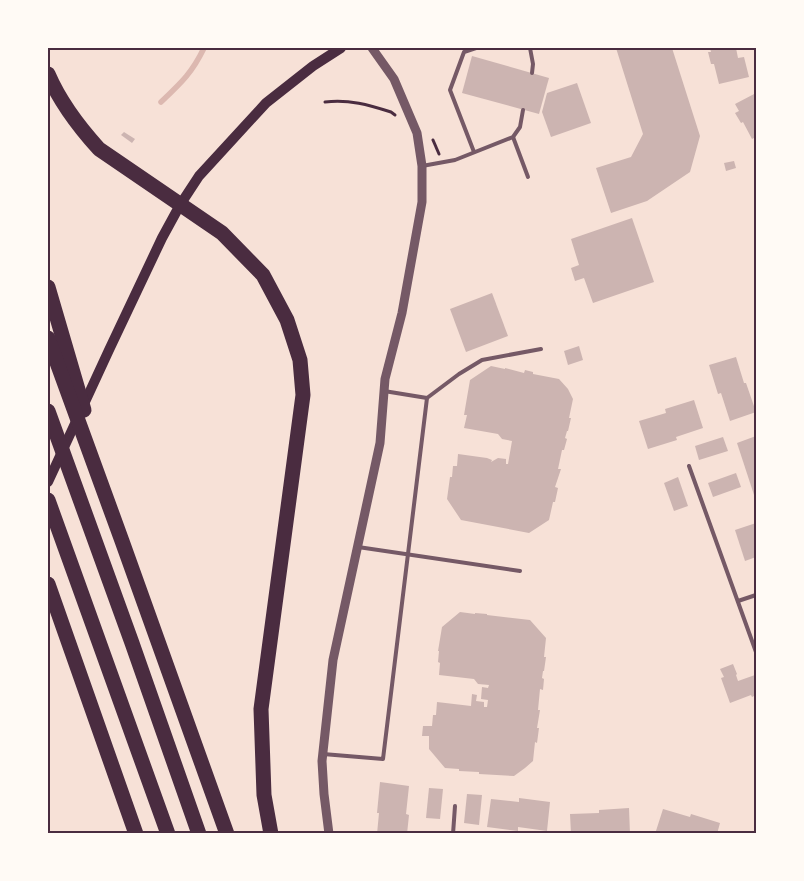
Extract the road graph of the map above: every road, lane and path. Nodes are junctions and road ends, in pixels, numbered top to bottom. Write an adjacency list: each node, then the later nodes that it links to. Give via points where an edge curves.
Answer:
1 (341, 48): 14 (main road, via 266,102 199,176)
2 (372, 48): 9 (street, via 394,79)
3 (476, 48): 11 (lane, via 464,52 450,90)
4 (530, 48): 5 (lane)
5 (532, 73)
6 (48, 74): 14 (highway, via 72,117 99,149)
7 (325, 102): 9 (path, via 364,104 392,112)
8 (524, 110): 10 (lane)
9 (414, 126): 12 (street)
10 (514, 137): 11 (lane); 13 (lane)
11 (474, 152): 12 (lane, via 455,160)
12 (422, 166): 18 (street, via 422,202)
13 (528, 177)
14 (180, 205): 22 (main road, via 108,350); 38 (highway, via 222,233 262,275 286,320 300,360 303,396 261,709 264,795)
15 (48, 287): 24 (highway)
16 (48, 338): 24 (highway)
17 (541, 349): 19 (lane, via 482,360)
18 (384, 391): 19 (lane); 25 (street, via 380,443)
19 (427, 398): 26 (lane)
20 (48, 411): 36 (highway)
21 (689, 466): 30 (lane)
22 (48, 482)
23 (48, 500): 35 (highway)
24 (122, 541): 37 (highway)
25 (358, 547): 26 (lane); 32 (street, via 333,660)
26 (407, 555): 27 (lane); 32 (lane, via 383,759)
27 (520, 571)
28 (48, 584): 34 (highway)
29 (756, 595): 30 (lane)
30 (738, 601): 31 (lane)
31 (756, 652)
32 (323, 754): 39 (street)
33 (455, 806): 40 (lane)
34 (136, 834)
35 (168, 834)
36 (200, 834)
37 (226, 834)
38 (271, 834)
39 (329, 834)
40 (453, 834)

